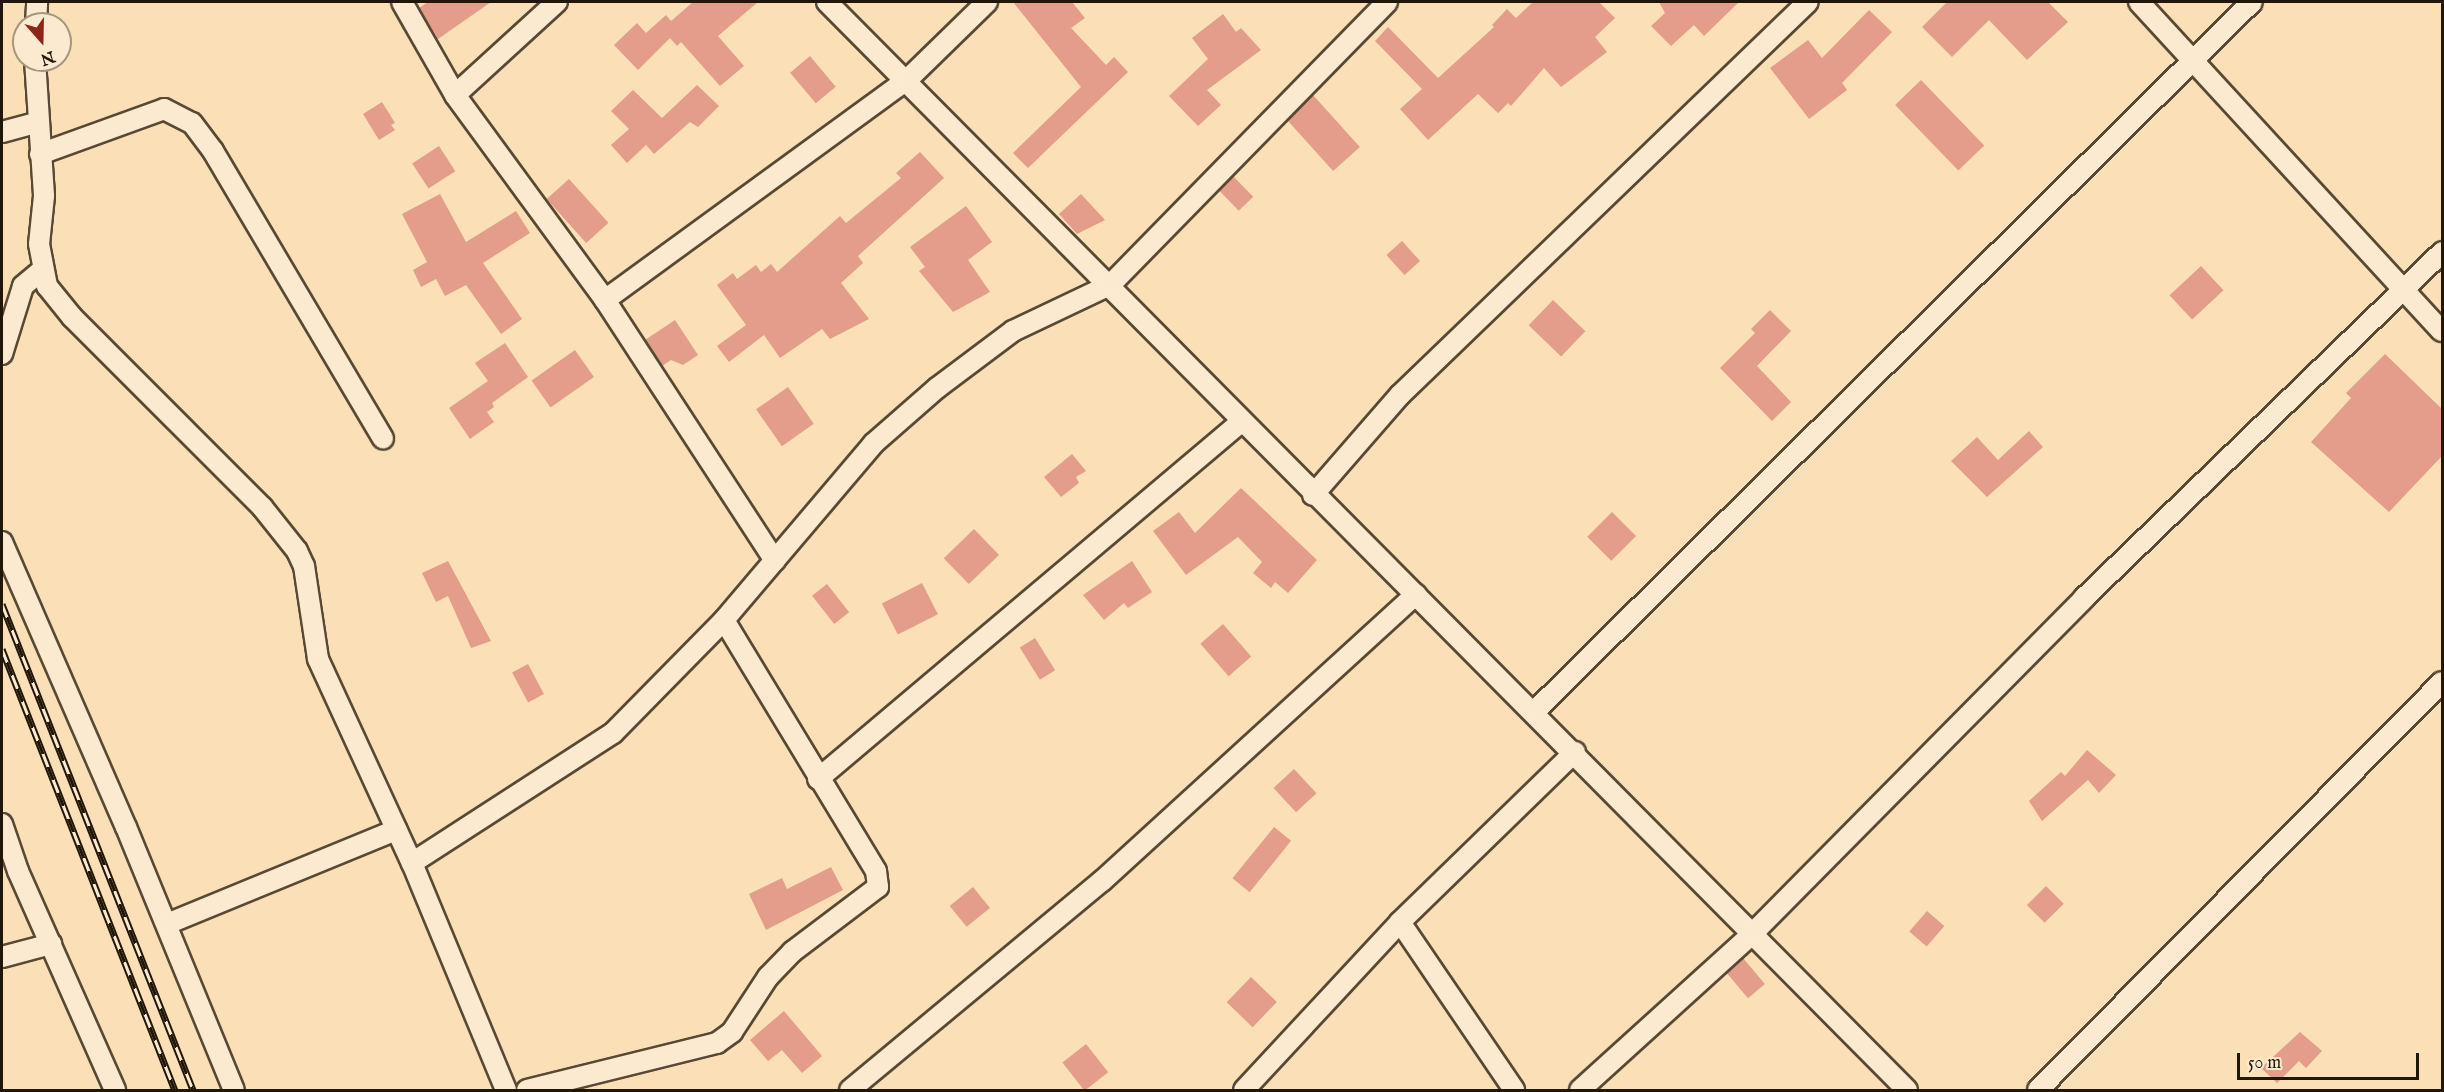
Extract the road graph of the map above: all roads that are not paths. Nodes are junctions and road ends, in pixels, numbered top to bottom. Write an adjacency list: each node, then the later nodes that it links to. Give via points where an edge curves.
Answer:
1 (402, 2): 12 (street)
2 (557, 2): 12 (street)
3 (827, 2): 11 (street)
4 (987, 2): 11 (street)
5 (1388, 2): 18 (street)
6 (1808, 2): 25 (street, via 1408,387)
7 (2139, 2): 9 (street)
8 (2252, 2): 9 (street)
9 (2192, 58): 19 (street); 31 (street)
10 (35, 72): 13 (street)
11 (907, 80): 18 (street); 20 (street)
12 (455, 95): 20 (street)
13 (36, 123): 14 (street); 15 (street)
14 (2, 132)
15 (40, 154): 17 (street); 24 (street, via 164,109 192,123 213,151)
16 (2442, 252): 19 (street)
17 (42, 270): 22 (street, via 23,286); 35 (street, via 47,286 72,317 262,507 297,551 304,566 318,659)
18 (1110, 285): 23 (street); 27 (street, via 1013,331 937,388 873,444)
19 (2404, 290): 21 (street); 39 (street, via 2084,598)
20 (605, 300): 27 (street)
21 (2442, 331)
22 (2, 354)
23 (1241, 422): 25 (street); 33 (street)
24 (382, 440)
25 (1313, 495): 28 (street)
26 (2, 542): 38 (street)
27 (775, 561): 29 (street)
28 (1416, 594): 31 (street); 46 (street, via 1102,881)
29 (724, 620): 33 (street); 36 (street, via 613,733)
30 (2442, 682): 51 (street)
31 (1535, 711): 32 (street)
32 (1575, 752): 37 (street); 39 (street)
33 (818, 779): 45 (street, via 876,871 878,887 792,952 768,977 732,1032 717,1043)
34 (2, 824): 40 (street)
35 (396, 830): 36 (street); 38 (street)
36 (412, 863): 44 (street)
37 (1400, 922): 47 (street); 48 (street)
38 (167, 924): 43 (street)
39 (1753, 933): 49 (street); 50 (street)
40 (51, 944): 41 (street); 42 (street)
41 (2, 957)
42 (115, 1090)
43 (234, 1090)
44 (506, 1090)
45 (527, 1090)
46 (850, 1090)
47 (1244, 1090)
48 (1514, 1090)
49 (1580, 1090)
50 (1907, 1090)
51 (2038, 1090)

